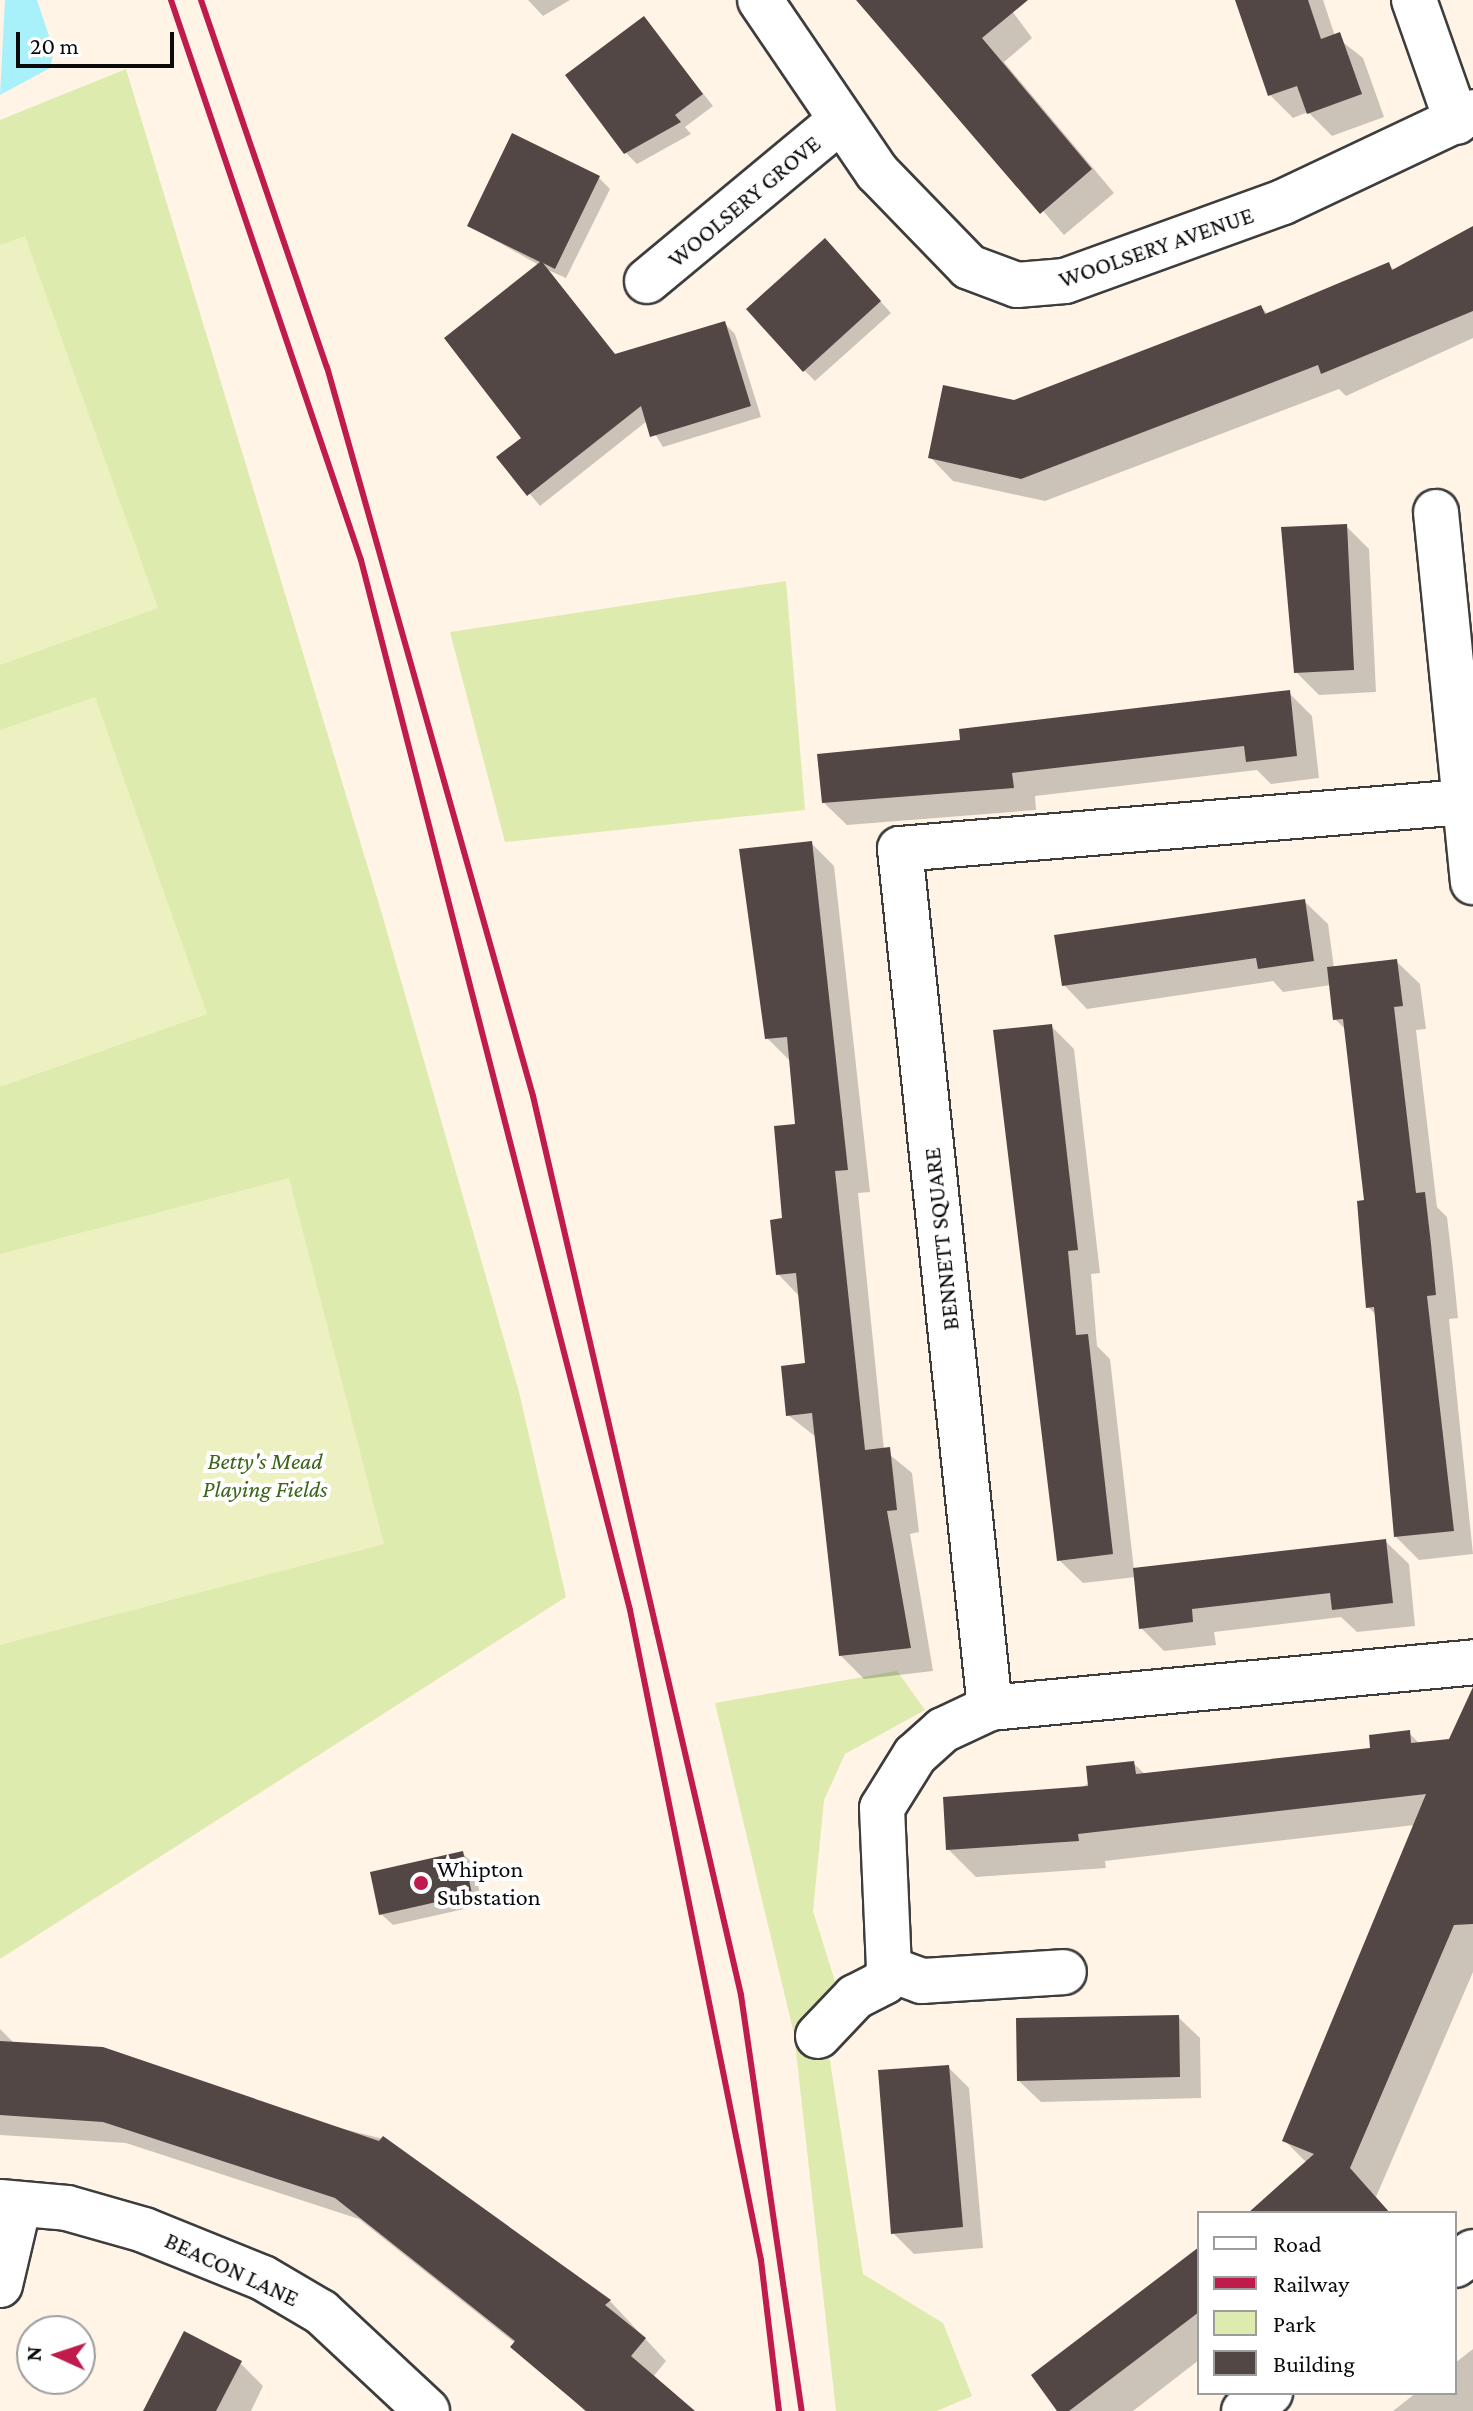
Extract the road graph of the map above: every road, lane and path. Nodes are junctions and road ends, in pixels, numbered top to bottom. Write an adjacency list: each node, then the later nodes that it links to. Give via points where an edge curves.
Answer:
1 (760, 0): 4 (street, WOOLSERY AVENUE)
2 (1414, 0): 3 (street)
3 (1465, 117): 4 (street, WOOLSERY AVENUE, via 1283,202 1039,287 969,267 877,172)
4 (841, 120): 5 (street, WOOLSERY GROVE)
5 (647, 281)
6 (1436, 512): 7 (street)
7 (1463, 802): 8 (street); 10 (street, BENNETT SQUARE, via 900,849)
8 (1473, 882)
9 (1473, 1662): 10 (street)
10 (990, 1708): 11 (street, via 943,1730 915,1755 882,1808)
11 (889, 1969): 12 (street, via 922,1981); 13 (street, via 884,1982 855,1997)
12 (1064, 1972)
13 (818, 2036)
14 (10, 2203): 15 (street); 17 (street, BEACON LANE, via 67,2208 144,2230 263,2278 321,2312)
15 (0, 2285)
16 (1267, 2395): 18 (street)
17 (427, 2411)
18 (1244, 2411)

